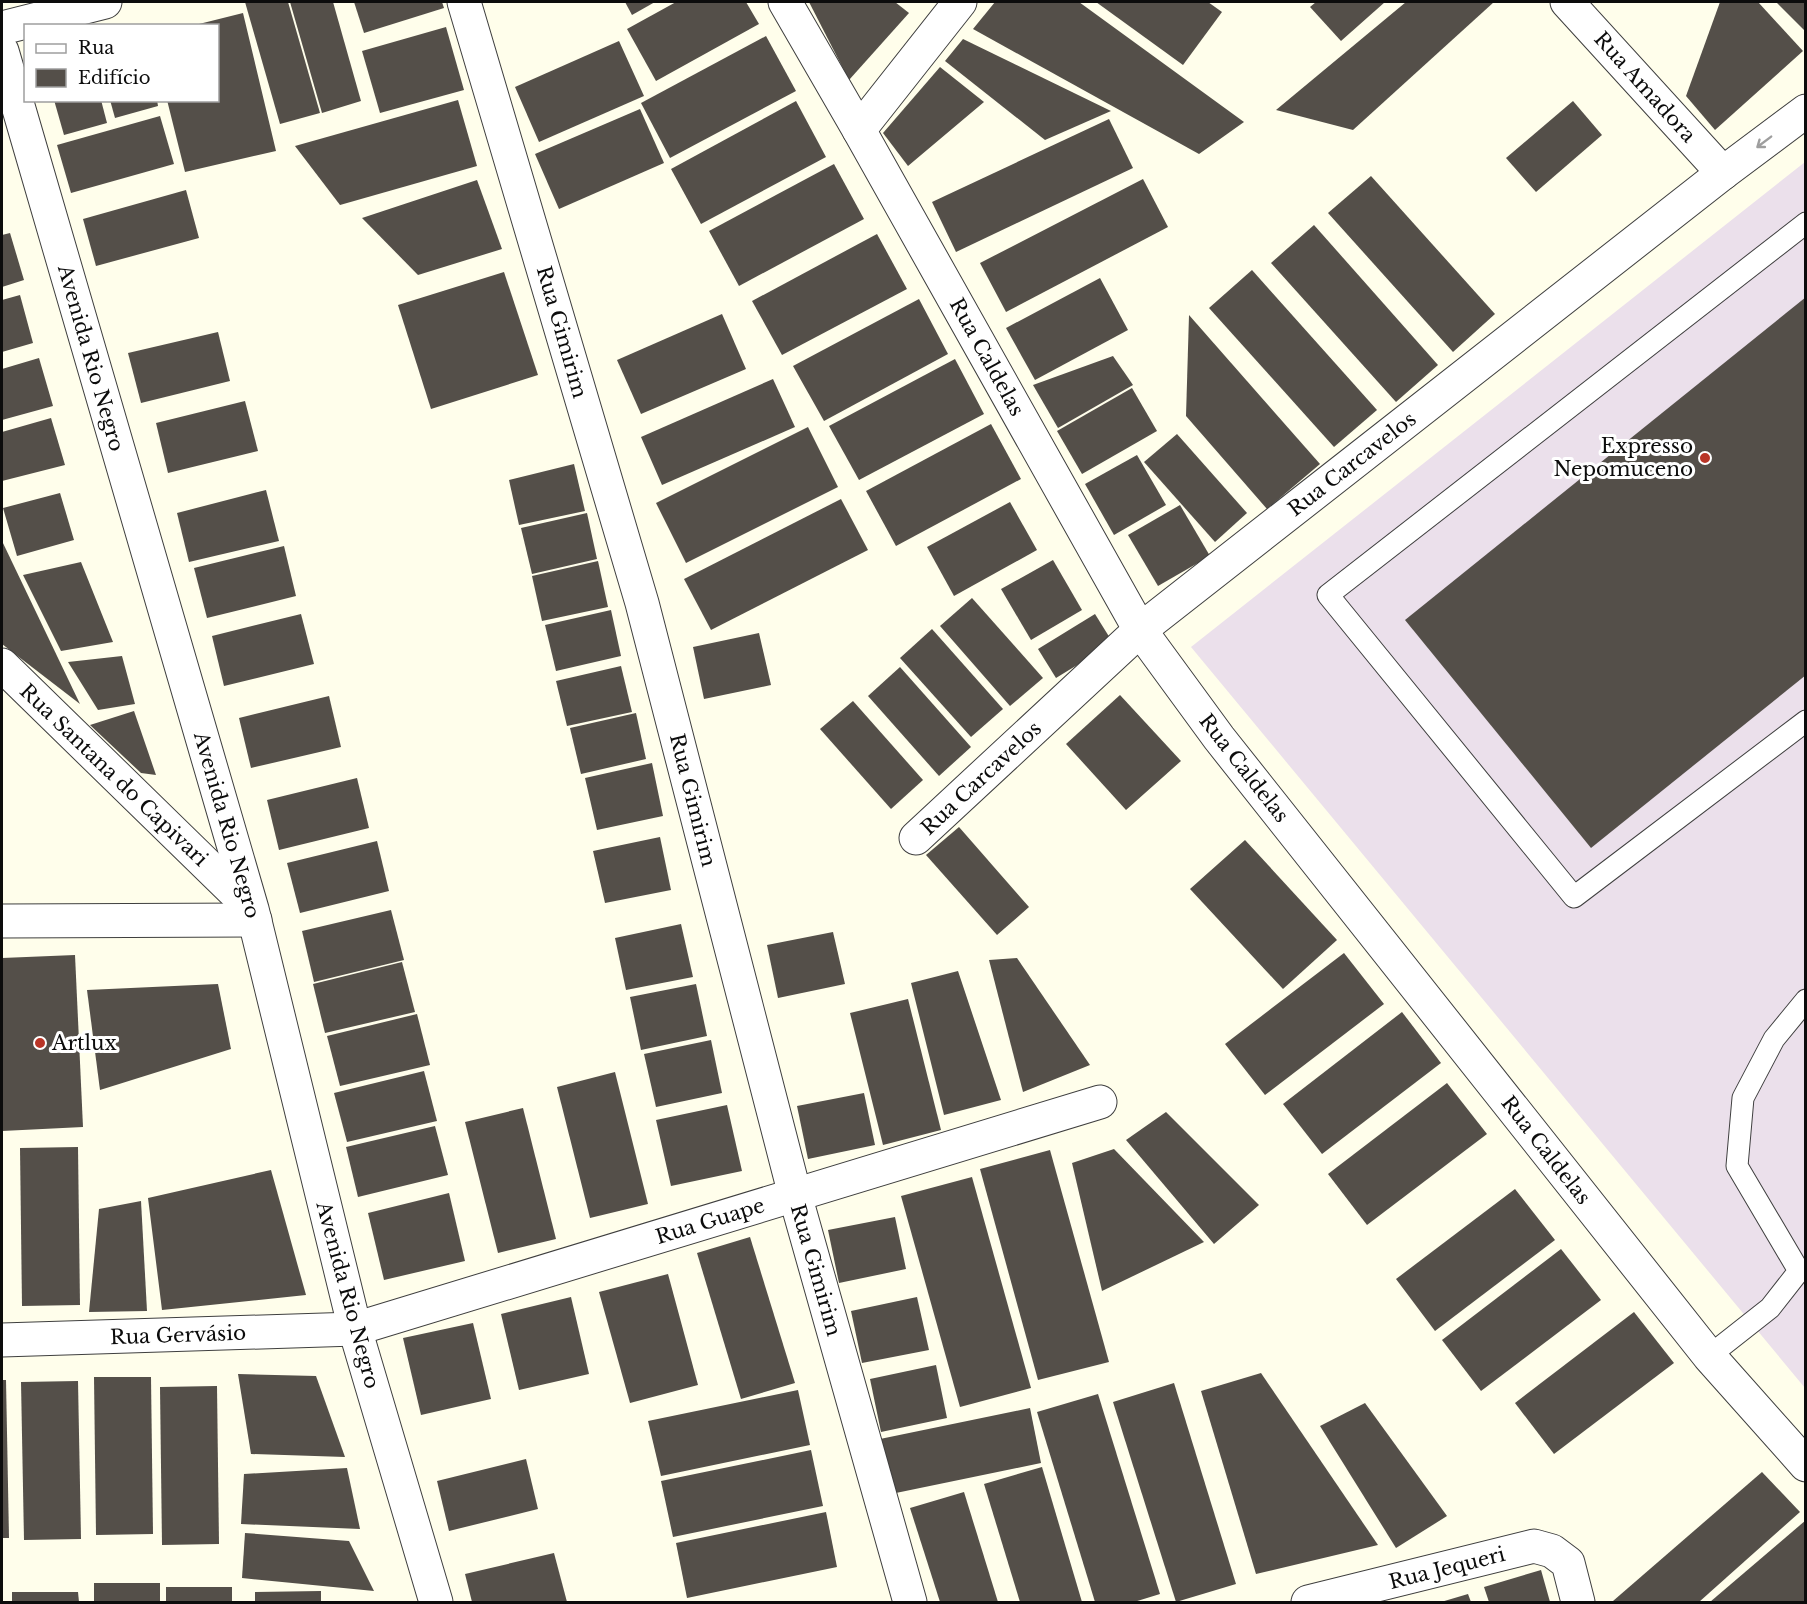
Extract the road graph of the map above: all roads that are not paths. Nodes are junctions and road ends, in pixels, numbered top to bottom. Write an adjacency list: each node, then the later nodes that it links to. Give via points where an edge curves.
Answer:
1 (105, 2): 6 (street)
2 (464, 2): 20 (street, Rua Gimirim, via 642,603)
3 (785, 2): 9 (street, Rua Caldelas)
4 (960, 2): 9 (street)
5 (1567, 2): 10 (street, Rua Amadora)
6 (2, 28)
7 (2, 51): 16 (street, Avenida Rio Negro)
8 (1806, 111): 10 (street, Rua Carcavelos, one-way to 10)
9 (860, 130): 12 (street, Rua Caldelas)
10 (1723, 173): 12 (street, Rua Carcavelos)
11 (1806, 223): 14 (lane, via 1328,595 1574,897)
12 (1140, 630): 15 (street, Rua Carcavelos); 24 (street, Rua Caldelas, via 1227,747)
13 (2, 666): 16 (street, Rua Santana do Capivari)
14 (1806, 721)
15 (916, 838)
16 (254, 914): 17 (street); 22 (street, Avenida Rio Negro)
17 (2, 921)
18 (1806, 1000): 21 (lane, via 1774,1039 1743,1098 1737,1166)
19 (1100, 1102): 20 (street, Rua Guape)
20 (795, 1195): 22 (street, Rua Guape); 27 (street, Rua Gimirim)
21 (1802, 1268): 24 (lane, via 1770,1308)
22 (355, 1329): 23 (street, Rua Gervásio); 26 (street, Avenida Rio Negro)
23 (2, 1340)
24 (1709, 1356): 25 (street, Rua Caldelas)
25 (1806, 1465)
26 (436, 1602)
27 (910, 1602)
28 (1308, 1602): 29 (street, Rua Jequeri, via 1534,1546 1552,1551 1568,1563)
29 (1578, 1602)

